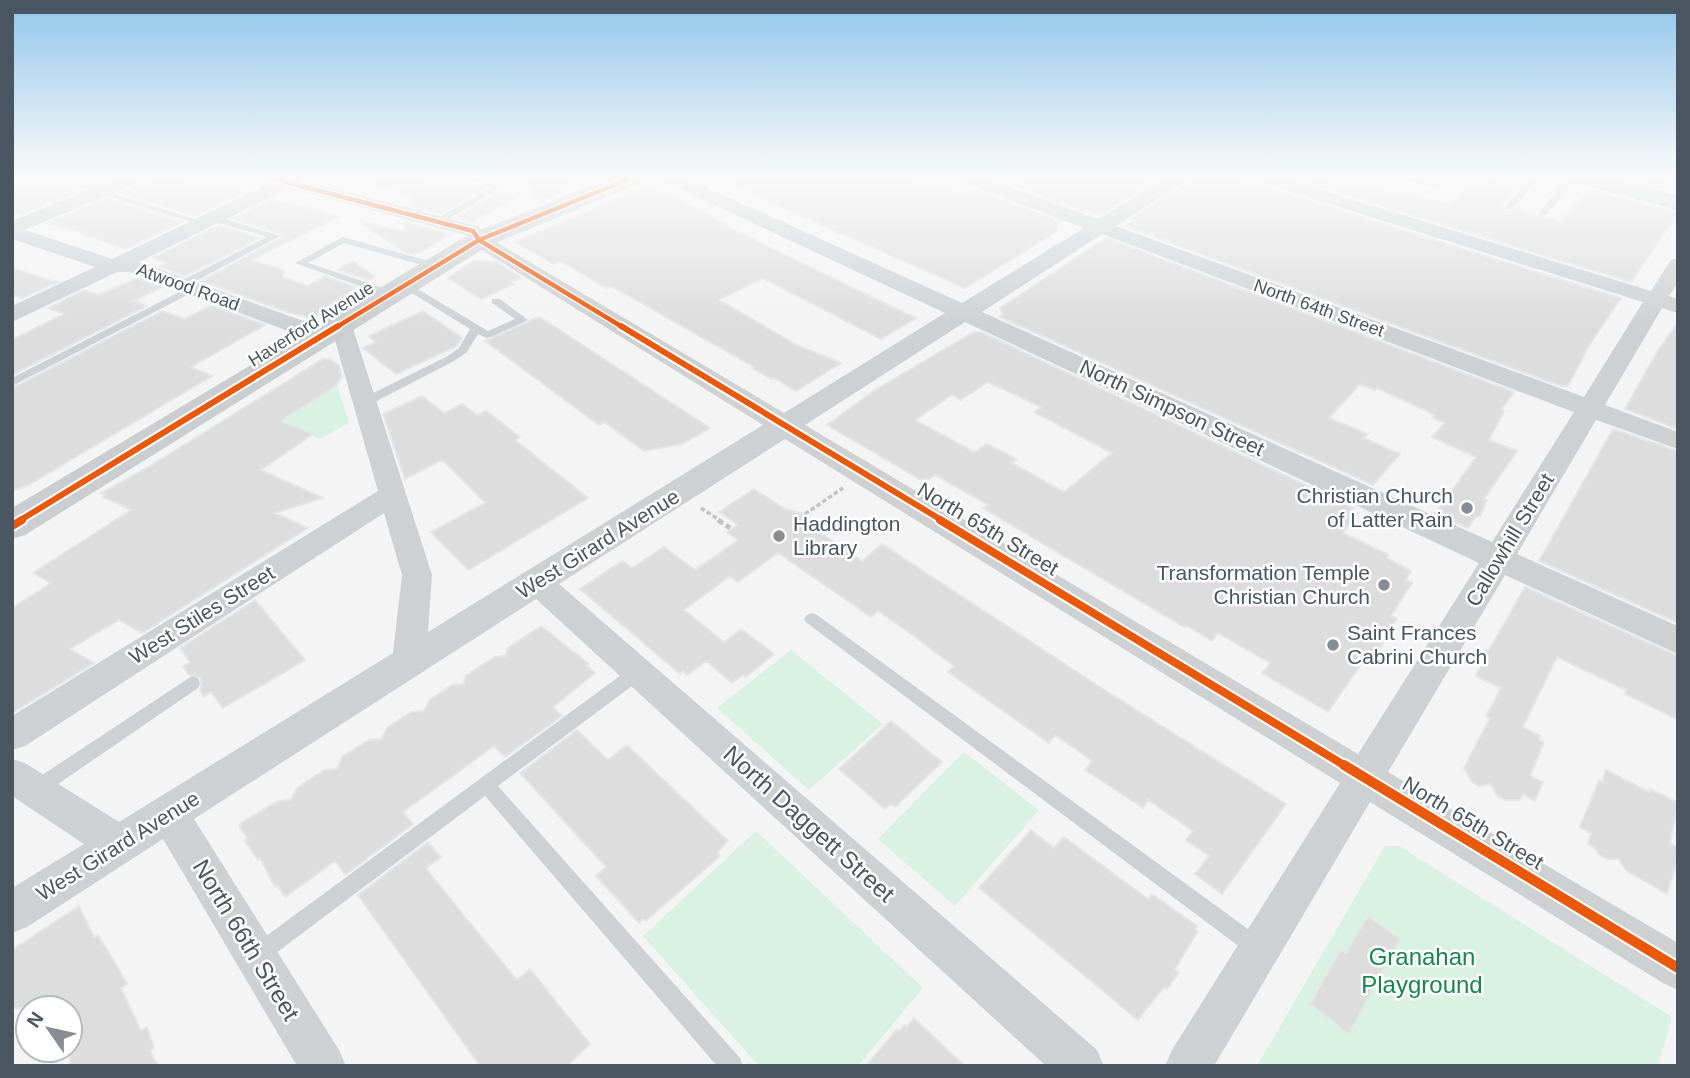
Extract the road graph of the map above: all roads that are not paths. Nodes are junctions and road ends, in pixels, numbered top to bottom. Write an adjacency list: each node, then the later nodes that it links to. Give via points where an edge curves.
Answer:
1 (197, 225): 11 (street)
2 (230, 225): 13 (lane, via 275,236)
3 (451, 225): 9 (street, North 65th Street, via 474,231)
4 (514, 225): 9 (main road, Haverford Avenue)
5 (775, 225): 17 (street, North Simpson Street)
6 (1417, 225): 16 (street)
7 (1100, 226): 17 (street, West Girard Avenue); 23 (street, North 64th Street)
8 (12, 230): 11 (street, Atwood Road)
9 (478, 240): 12 (main road, Haverford Avenue); 24 (street, North 65th Street)
10 (1678, 264): 16 (street, Callowhill Street)
11 (113, 266): 13 (street, Atwood Road, via 131,266); 18 (street)
12 (436, 266): 14 (main road, Haverford Avenue); 14 (lane, via 343,240 300,263)
13 (186, 287): 20 (street, Atwood Road); 21 (lane)
14 (399, 289): 19 (lane); 20 (main road, Haverford Avenue)
15 (496, 301): 19 (lane, via 523,320 487,335)
16 (1667, 303): 23 (street, Callowhill Street)
17 (964, 312): 24 (street, West Girard Avenue); 28 (street, North Simpson Street)
18 (13, 314)
19 (476, 329): 22 (lane, via 452,358)
20 (333, 330): 22 (street); 27 (main road, Haverford Avenue)
21 (12, 383)
22 (365, 402): 26 (street)
23 (1590, 409): 25 (street, North 64th Street); 28 (street, Callowhill Street)
24 (785, 425): 29 (street, West Girard Avenue); 36 (street, North 65th Street)
25 (1678, 442)
26 (392, 495): 32 (street, via 417,575); 35 (street, West Stiles Street)
27 (12, 526)
28 (1498, 558): 31 (street, North Simpson Street); 36 (street, Callowhill Street)
29 (537, 582): 32 (street, West Girard Avenue); 33 (street, North Daggett Street)
30 (813, 619): 42 (lane)
31 (1678, 642)
32 (409, 663): 39 (street, West Girard Avenue)
33 (638, 672): 38 (lane); 47 (street, North Daggett Street)
34 (192, 683): 37 (lane)
35 (12, 735)
36 (1365, 778): 42 (street, Callowhill Street); 44 (street, North 65th Street)
37 (24, 783): 40 (street)
38 (486, 785): 43 (lane); 46 (lane)
39 (169, 814): 40 (street, West Girard Avenue); 43 (street, North 66th Street)
40 (120, 845): 41 (street, West Girard Avenue)
41 (12, 912)
42 (1259, 949): 48 (street, Callowhill Street)
43 (256, 956): 45 (street, North 66th Street)
44 (1678, 968)
45 (323, 1066)
46 (732, 1066)
47 (1081, 1066)
48 (1188, 1066)

